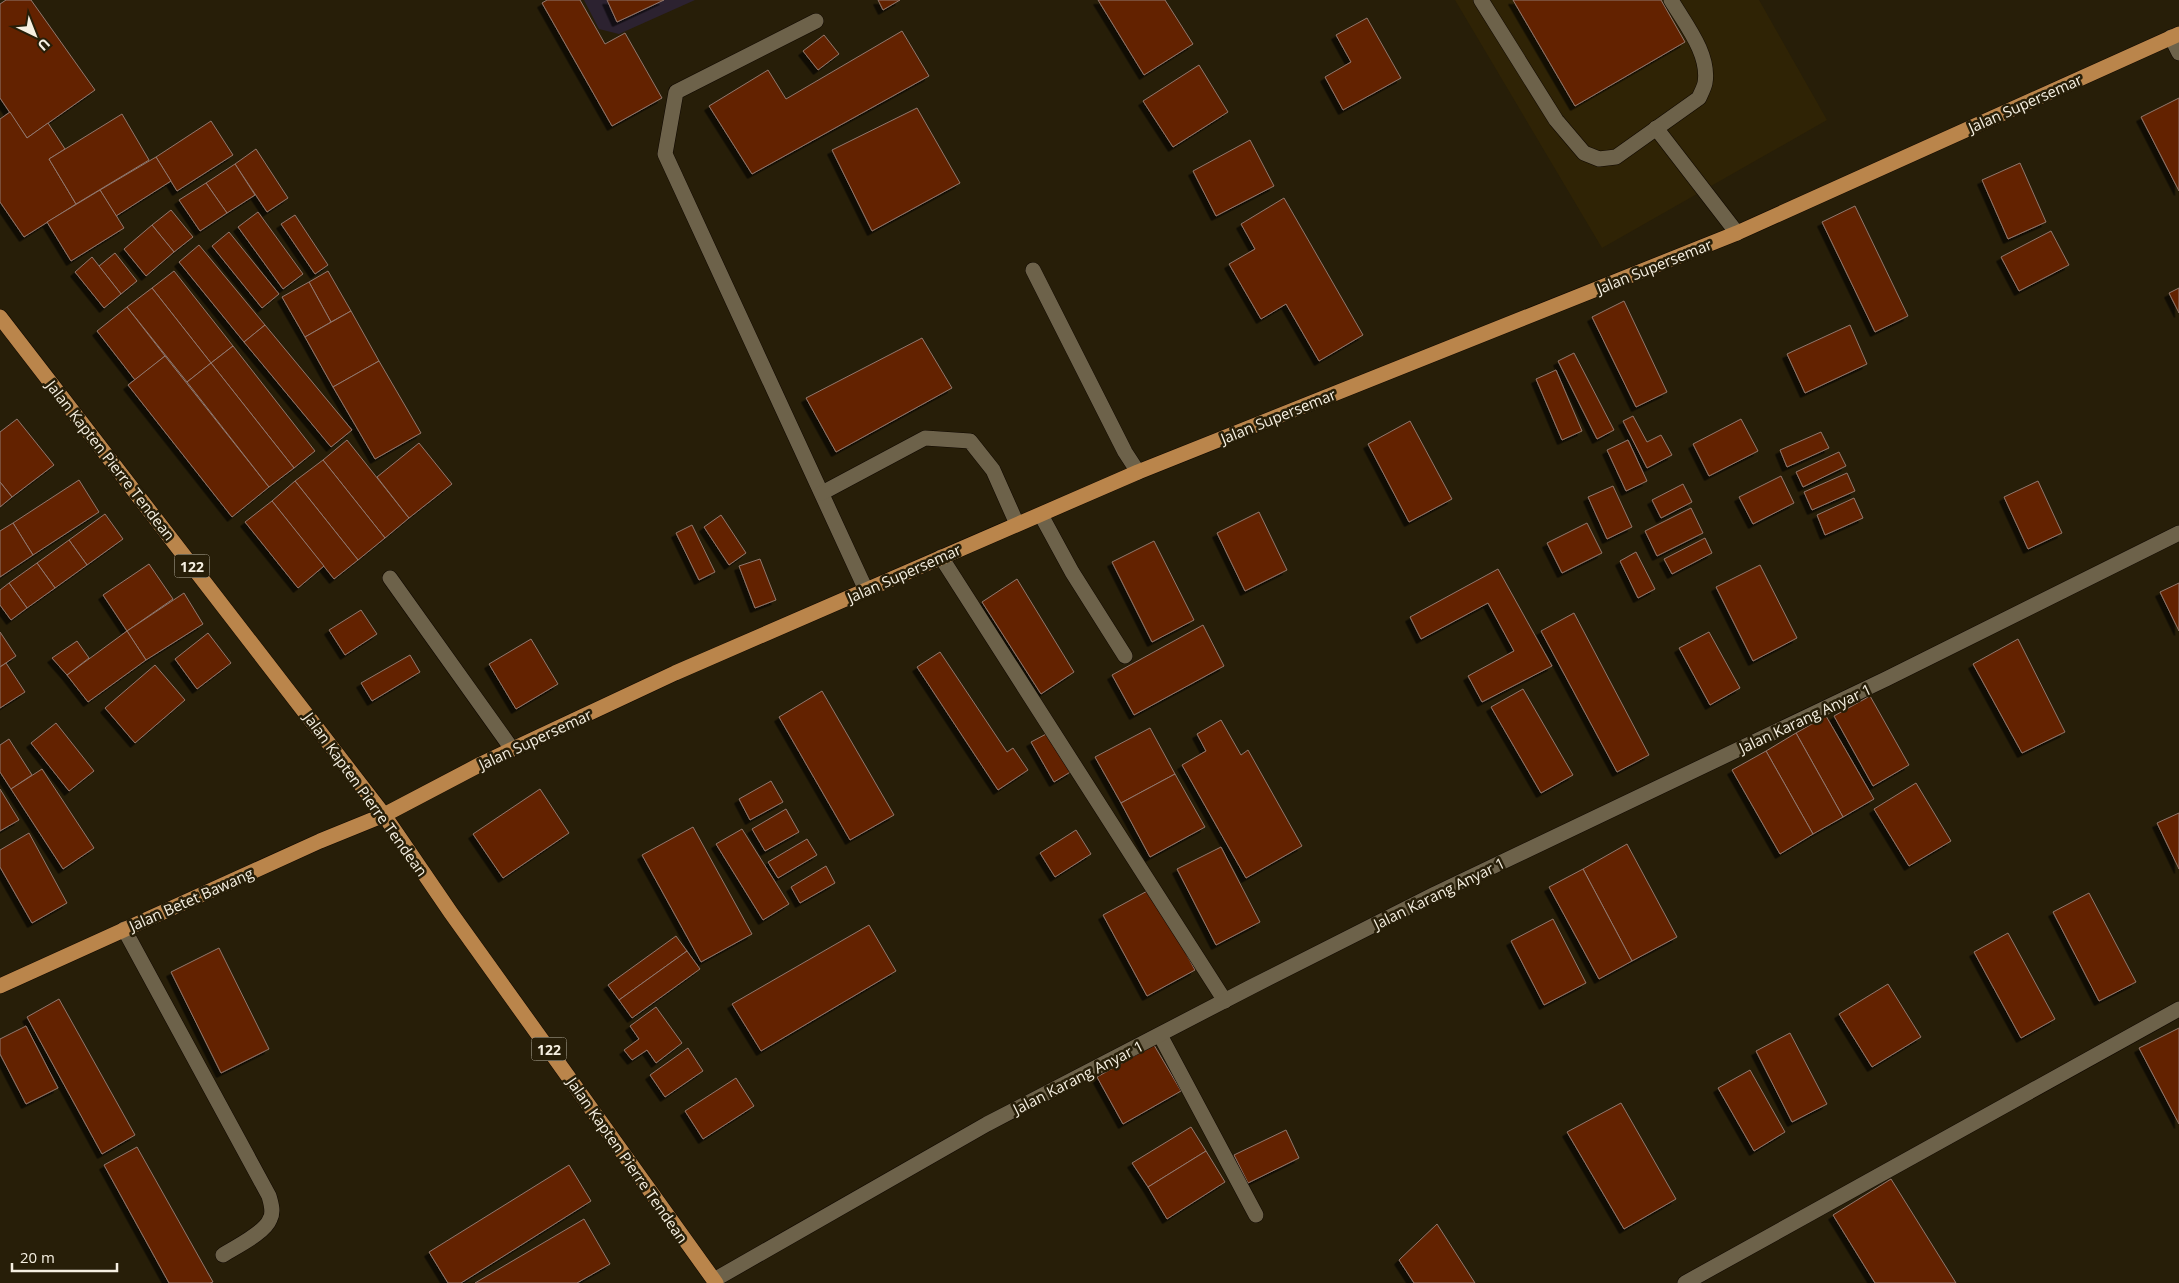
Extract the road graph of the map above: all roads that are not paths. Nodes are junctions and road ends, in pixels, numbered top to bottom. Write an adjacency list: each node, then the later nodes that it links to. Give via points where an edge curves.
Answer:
1 (1481, 0): 6 (street, via 1556,120 1584,153 1599,159 1616,157)
2 (1671, 0): 6 (street, via 1697,45 1705,69 1705,84 1699,98)
3 (816, 21): 11 (street, via 676,92 665,154)
4 (2175, 36): 5 (street); 7 (main road, Jalan Supersemar)
5 (2179, 53)
6 (1656, 128): 7 (street)
7 (1737, 233): 10 (main road, Jalan Supersemar)
8 (1032, 270): 10 (street)
9 (0, 317): 20 (main road, Jalan Kapten Pierre Tendean / 122)
10 (1138, 472): 12 (main road, Jalan Supersemar)
11 (822, 493): 13 (street, via 925,438 970,441 993,470); 17 (street)
12 (1041, 515): 13 (main road, Jalan Supersemar); 18 (street, via 1072,572)
13 (1017, 524): 15 (main road, Jalan Supersemar)
14 (2179, 533): 23 (street, Jalan Karang Anyar 1, via 1886,679 1435,894)
15 (941, 556): 17 (main road, Jalan Supersemar); 23 (street)
16 (390, 578): 19 (street)
17 (866, 590): 19 (main road, Jalan Supersemar, via 675,673)
18 (1125, 656)
19 (512, 749): 20 (main road, Jalan Supersemar)
20 (384, 815): 21 (main road, Jalan Betet Bawang); 28 (main road, Jalan Kapten Pierre Tendean / 122)
21 (124, 929): 22 (main road, Jalan Betet Bawang); 27 (street, via 269,1196 270,1220 260,1231)
22 (0, 986)
23 (1225, 1001): 25 (street, Jalan Karang Anyar 1)
24 (2179, 1009): 29 (street)
25 (1160, 1035): 26 (street); 28 (street, Jalan Karang Anyar 1, via 987,1124)
26 (1256, 1215)
27 (223, 1255)
28 (715, 1281)
29 (1686, 1283)

